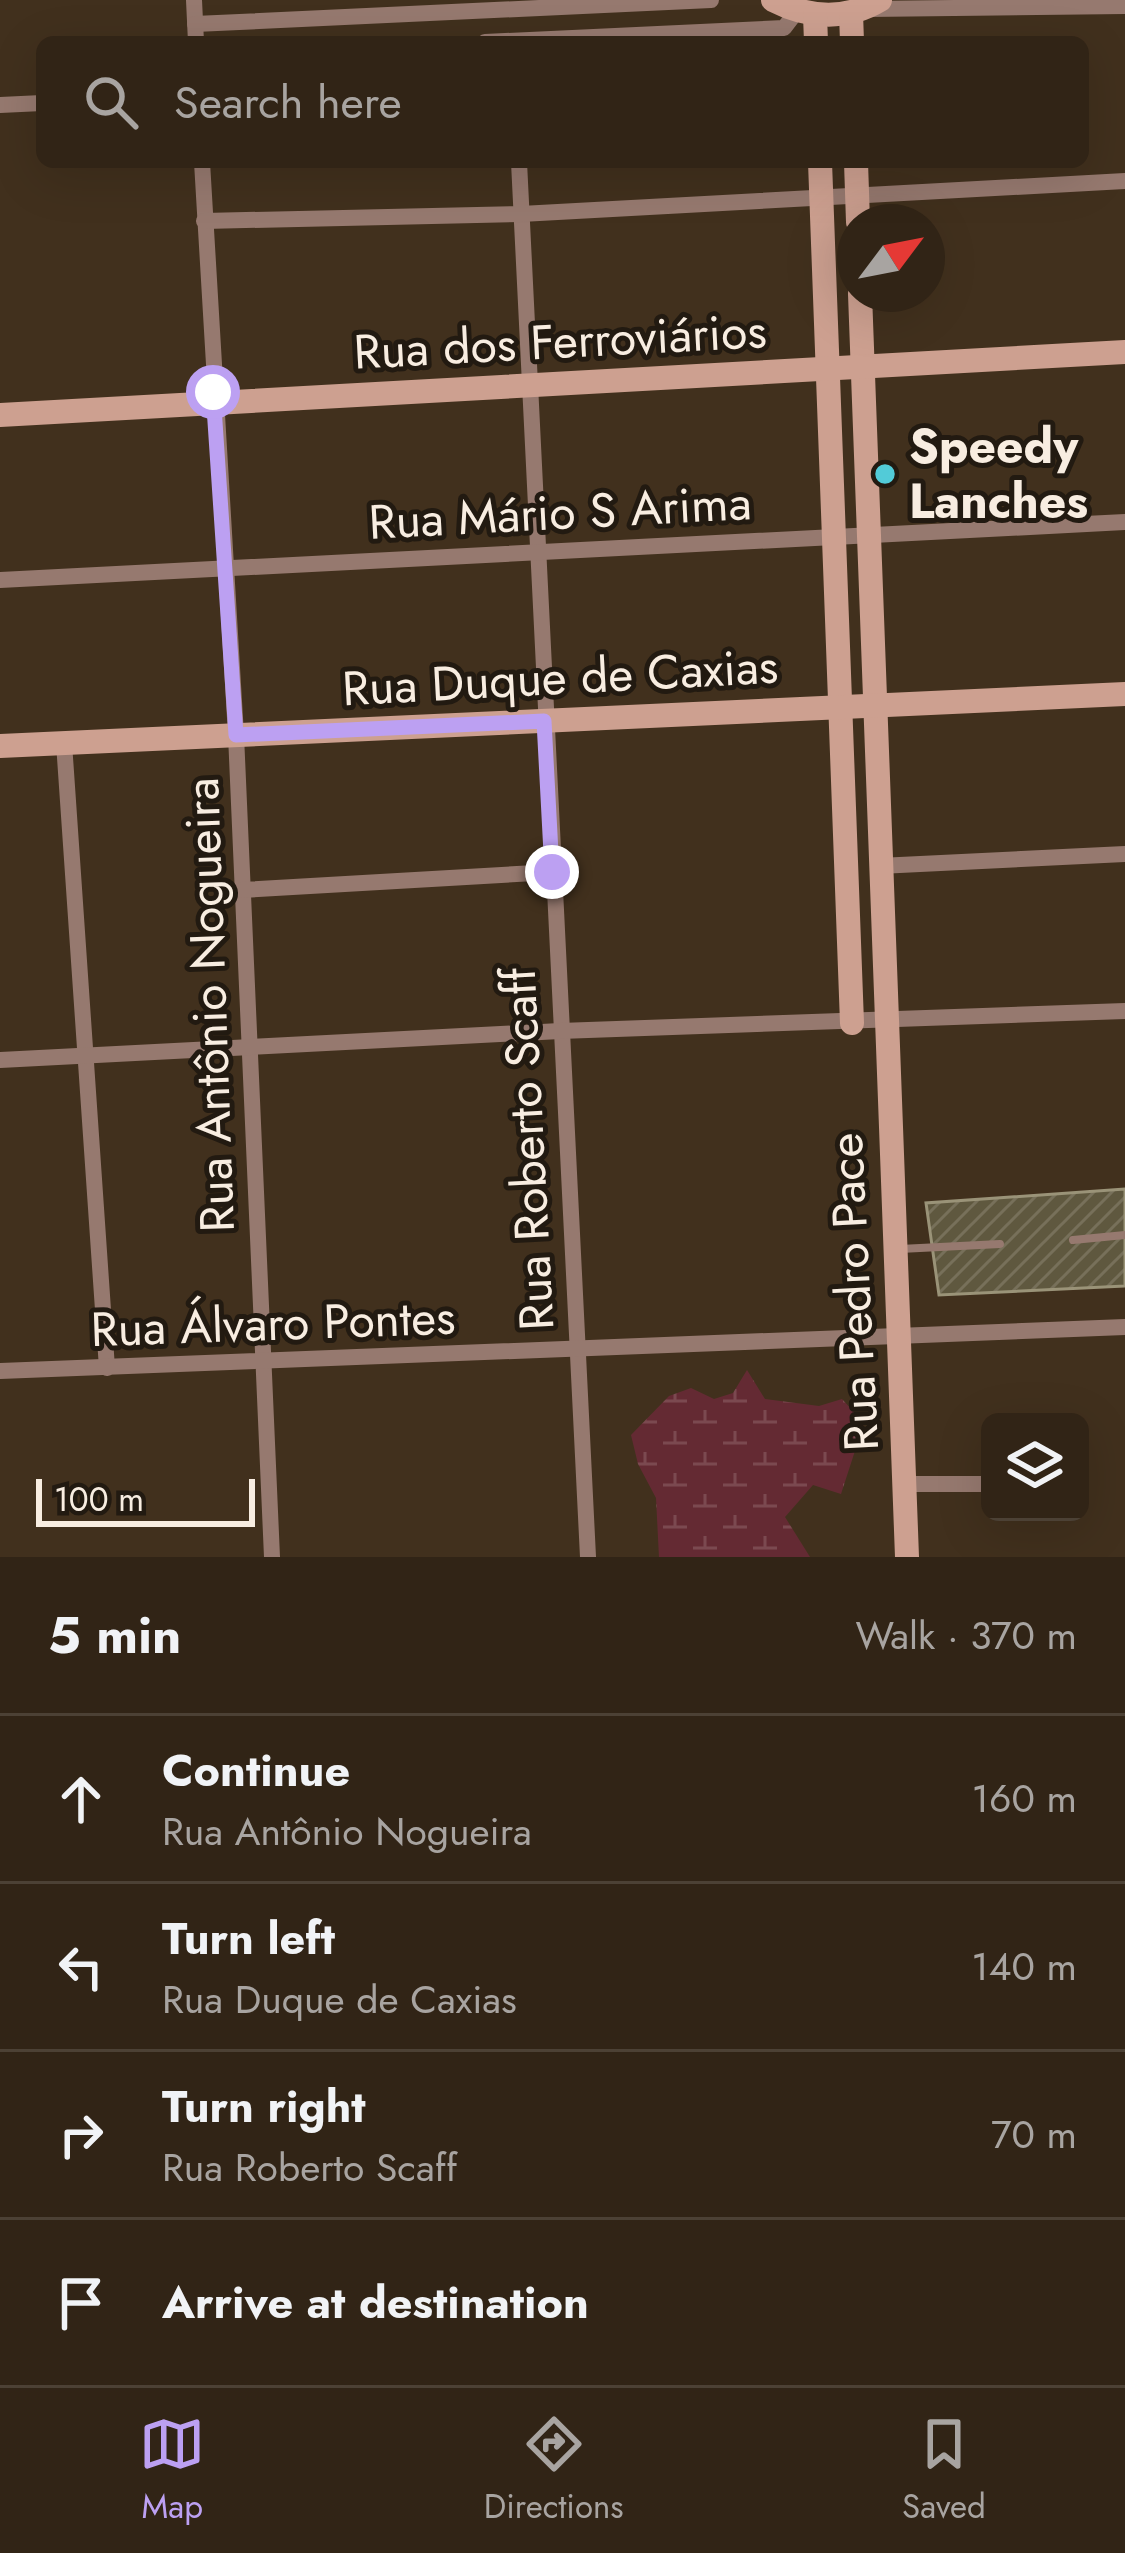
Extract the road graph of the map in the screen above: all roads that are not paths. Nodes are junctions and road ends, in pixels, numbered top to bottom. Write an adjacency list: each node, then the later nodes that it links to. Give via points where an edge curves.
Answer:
1 (194, 0): 7 (street)
2 (711, 0): 3 (street)
3 (512, 6): 7 (street); 8 (street)
4 (864, 7): 5 (street); 6 (street); 11 (street)
5 (1125, 7)
6 (795, 9): 9 (street, via 784,28); 10 (street)
7 (196, 33)
8 (514, 36)
9 (618, 36)
10 (812, 36)
11 (854, 36)
12 (36, 103): 13 (street)
13 (0, 105)
14 (202, 168): 23 (street, Rua Antônio Nogueira)
15 (519, 168): 22 (street, Rua Roberto Scaff)
16 (820, 168): 19 (street)
17 (856, 168): 20 (street)
18 (1125, 181): 20 (street)
19 (821, 194): 20 (street); 22 (street); 27 (street)
20 (857, 194): 21 (street)
21 (857, 204)
22 (521, 214): 23 (street); 28 (street, Rua Roberto Scaff)
23 (204, 221): 29 (street, Rua Antônio Nogueira)
24 (860, 312): 26 (street, Rua Pedro Pace)
25 (1125, 352): 26 (street, Rua dos Ferroviários)
26 (862, 367): 27 (street, Rua dos Ferroviários); 32 (street, Rua Pedro Pace)
27 (828, 369): 28 (street, Rua dos Ferroviários); 33 (street)
28 (529, 384): 29 (street, Rua dos Ferroviários); 34 (street, Rua Roberto Scaff)
29 (214, 404): 30 (street, Rua dos Ferroviários); 35 (street, Rua Antônio Nogueira)
30 (0, 415)
31 (1125, 522): 32 (street, Rua Mário S Arima)
32 (868, 535): 33 (street, Rua Mário S Arima); 38 (street, Rua Pedro Pace)
33 (834, 537): 34 (street, Rua Mário S Arima); 39 (street)
34 (536, 553): 35 (street, Rua Mário S Arima); 40 (street, Rua Roberto Scaff)
35 (224, 568): 36 (street, Rua Mário S Arima); 41 (street, Rua Antônio Nogueira)
36 (0, 580)
37 (1125, 694): 38 (street, Rua Duque de Caxias)
38 (873, 704): 39 (street, Rua Duque de Caxias); 45 (street, Rua Pedro Pace)
39 (840, 705): 40 (street, Rua Duque de Caxias); 50 (street)
40 (544, 721): 41 (street, Rua Duque de Caxias); 46 (street, Rua Roberto Scaff)
41 (236, 735): 42 (street, Rua Duque de Caxias); 47 (street, Rua Antônio Nogueira)
42 (64, 743): 43 (street, Rua Duque de Caxias); 53 (street)
43 (0, 746)
44 (1125, 854): 45 (street)
45 (879, 866): 49 (street, Rua Pedro Pace)
46 (552, 872): 47 (street); 51 (street, Rua Roberto Scaff)
47 (242, 890): 52 (street, Rua Antônio Nogueira)
48 (1125, 1011): 49 (street)
49 (884, 1022): 50 (street); 58 (street, Rua Pedro Pace)
50 (852, 1023): 51 (street)
51 (560, 1031): 52 (street); 61 (street, Rua Roberto Scaff)
52 (248, 1050): 53 (street); 62 (street, Rua Antônio Nogueira)
53 (82, 1057): 54 (street); 63 (street)
54 (0, 1060)
55 (1125, 1235): 56 (lane)
56 (1073, 1240)
57 (1000, 1244): 58 (lane)
58 (892, 1250): 60 (street, Rua Pedro Pace)
59 (1125, 1327): 60 (street, Rua Álvaro Pontes)
60 (896, 1338): 61 (street, Rua Álvaro Pontes); 65 (street, Rua Pedro Pace)
61 (577, 1351): 62 (street, Rua Álvaro Pontes); 68 (street, Rua Roberto Scaff)
62 (263, 1364): 63 (street, Rua Álvaro Pontes); 67 (street, Rua Antônio Nogueira)
63 (107, 1368): 64 (street, Rua Álvaro Pontes)
64 (0, 1370)
65 (904, 1484): 66 (street); 69 (street, Rua Pedro Pace)
66 (981, 1484)
67 (272, 1557)
68 (588, 1557)
69 (907, 1557)

